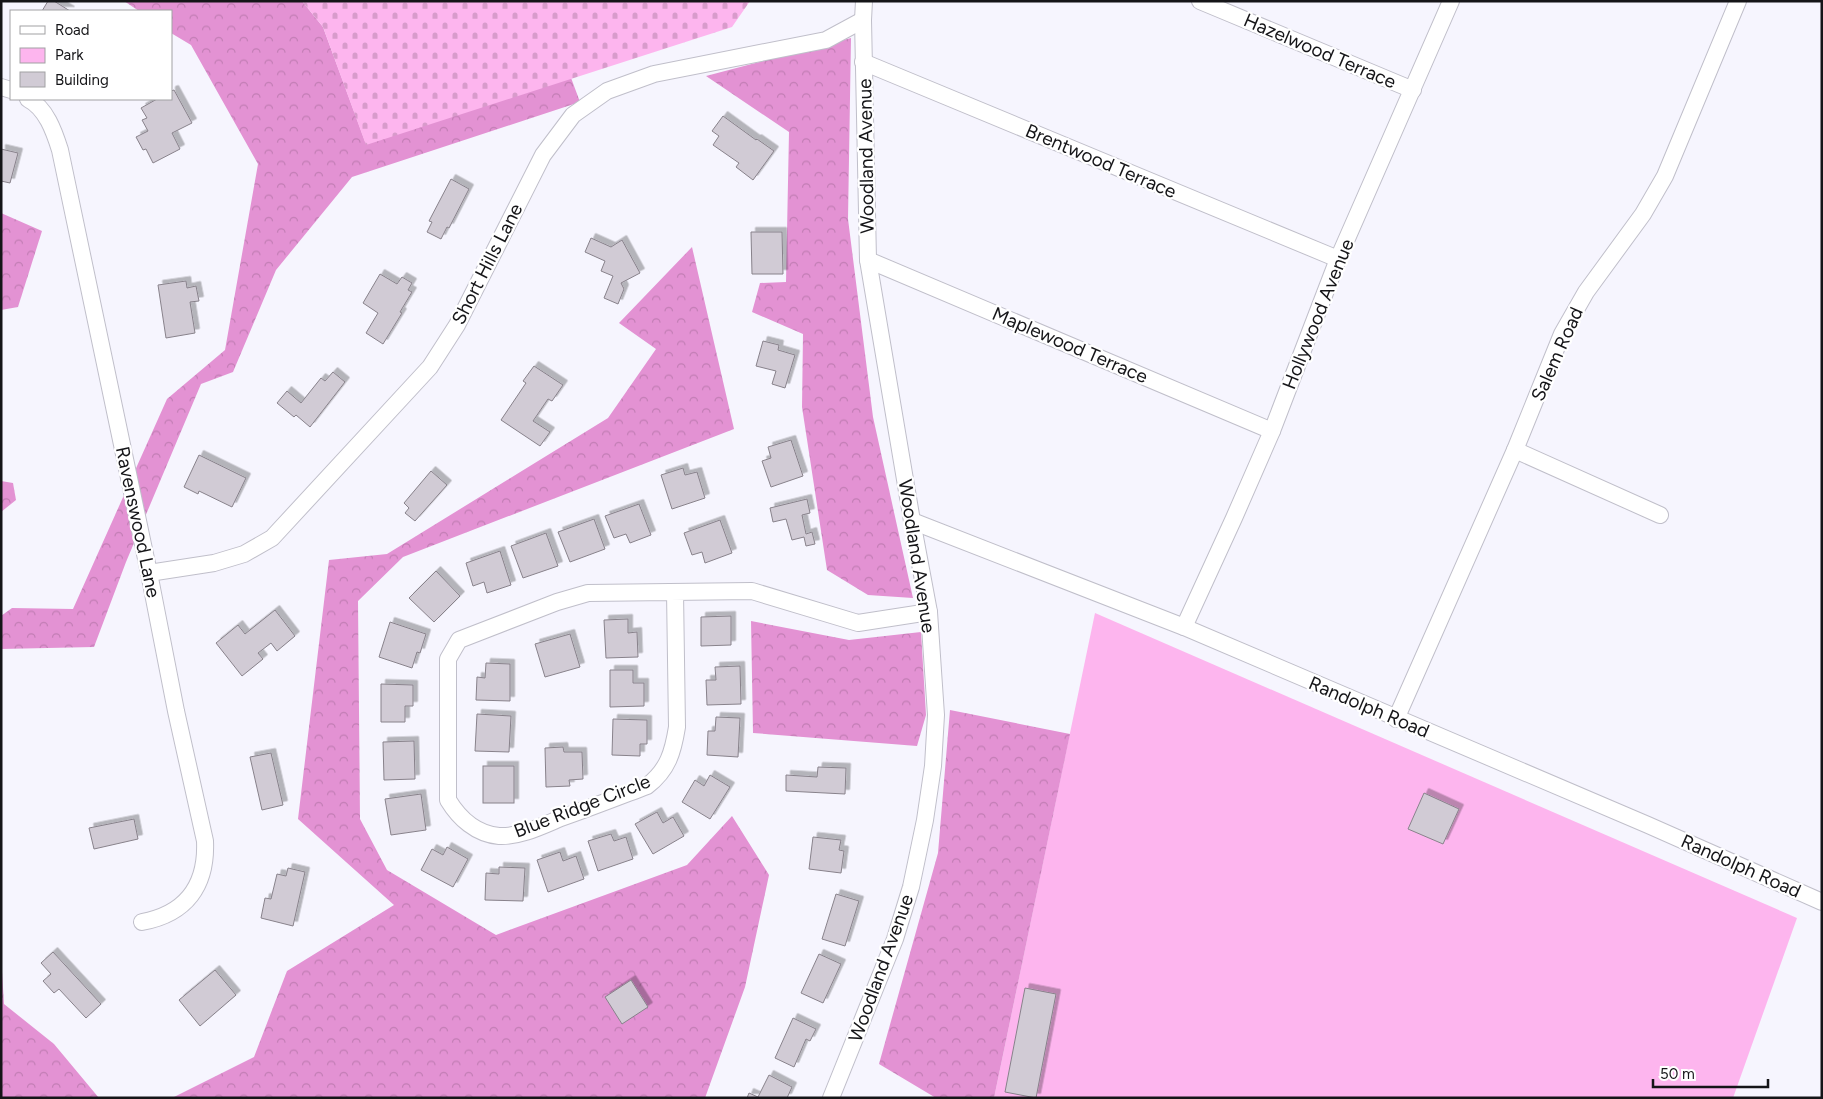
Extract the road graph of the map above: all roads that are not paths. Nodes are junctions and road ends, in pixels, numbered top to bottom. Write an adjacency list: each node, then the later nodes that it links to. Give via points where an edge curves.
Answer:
1 (864, 1): 5 (street, Woodland Avenue)
2 (1200, 1): 7 (street, Hazelwood Terrace)
3 (1451, 1): 7 (street, Hollywood Avenue)
4 (1738, 1): 12 (street, Salem Road, via 1665,176 1643,214 1586,292 1562,334)
5 (863, 20): 6 (street, Woodland Avenue); 15 (street, Short Hills Lane, via 826,40 654,74 607,91 573,115 543,155 457,326 430,367 272,538 244,554 214,563)
6 (863, 62): 9 (street, Brentwood Terrace); 10 (street, Woodland Avenue)
7 (1412, 90): 9 (street, Hollywood Avenue)
8 (30, 100): 15 (street, Ravenswood Lane, via 46,116 60,150)
9 (1338, 259): 11 (street, Hollywood Avenue)
10 (868, 260): 11 (street, Maplewood Terrace); 14 (street, Woodland Avenue)
11 (1272, 431): 18 (street, Hollywood Avenue)
12 (1515, 450): 13 (street); 19 (street, Salem Road)
13 (1660, 515)
14 (912, 521): 17 (street, Woodland Avenue); 18 (street, Randolph Road)
15 (148, 572): 21 (street, Ravenswood Lane, via 206,856 199,884 191,896 168,915)
16 (675, 592): 16 (street, Blue Ridge Circle, via 588,593 460,640 448,659 448,800 457,815 483,832 499,836 522,833 647,786 659,777 674,748 677,727); 17 (street, Blue Ridge Circle, via 752,591 858,623)
17 (929, 612): 22 (street, Woodland Avenue, via 936,715 931,775 911,887 895,939)
18 (1184, 627): 19 (street, Randolph Road)
19 (1396, 719): 20 (street, Randolph Road)
20 (1822, 902)
21 (142, 922)
22 (831, 1098)

